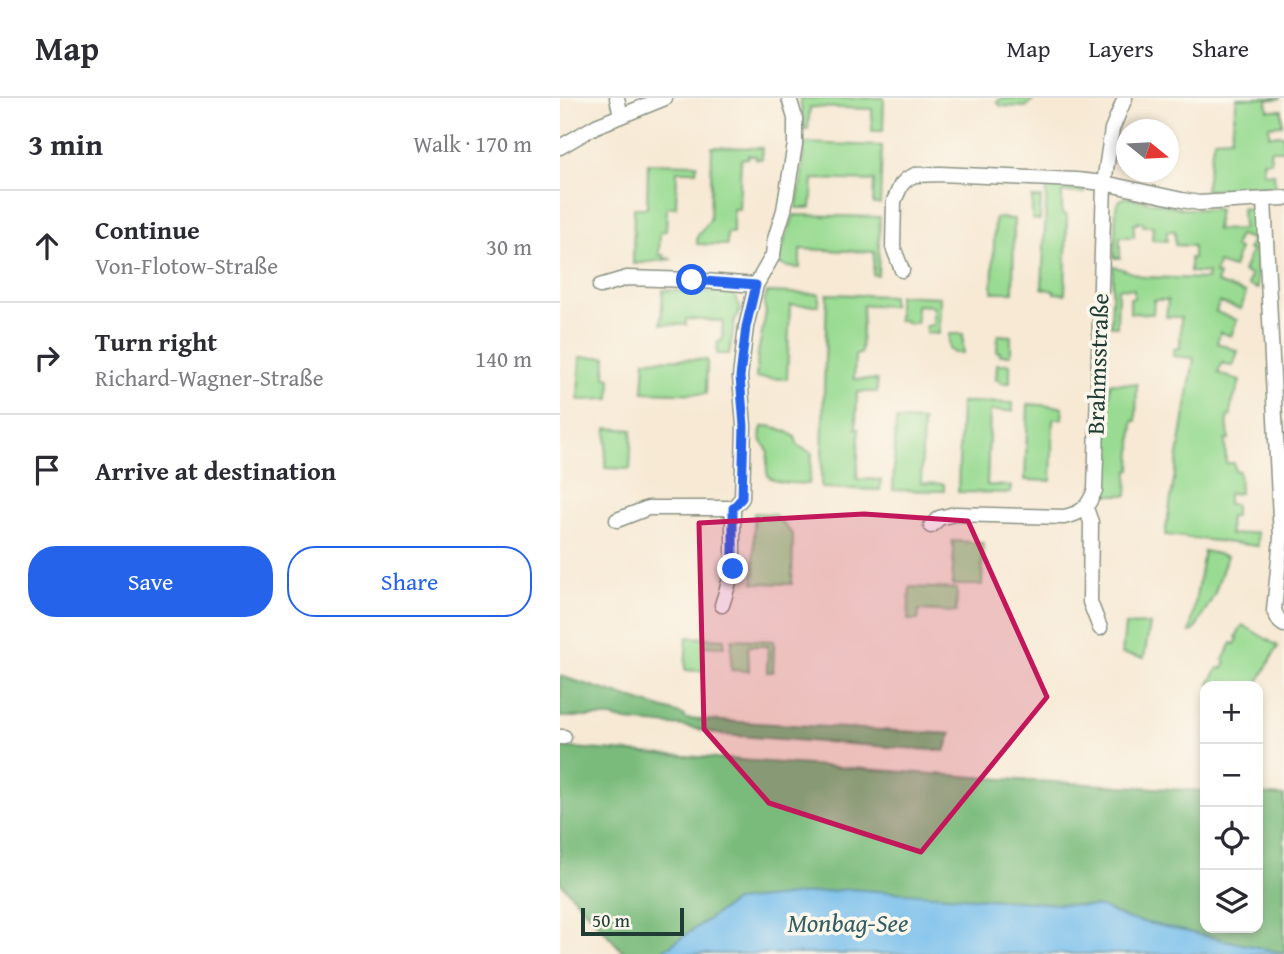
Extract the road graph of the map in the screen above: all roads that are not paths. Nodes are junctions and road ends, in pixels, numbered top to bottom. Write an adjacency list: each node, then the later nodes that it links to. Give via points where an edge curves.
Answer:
1 (617, 98): 5 (street)
2 (665, 98): 5 (street)
3 (789, 98): 11 (street, via 795,137 784,209 773,255)
4 (1125, 98): 7 (street, Brahmsstraße, via 1112,129)
5 (621, 116): 6 (street)
6 (560, 147)
7 (1104, 183): 9 (street, via 1182,201); 10 (street, via 911,176 894,201 892,247); 15 (street, Brahmsstraße, via 1095,490)
8 (1284, 198): 9 (street)
9 (1264, 199): 13 (street)
10 (902, 270)
11 (756, 285): 12 (street, via 627,278); 14 (street, via 740,377 742,498)
12 (600, 286)
13 (1282, 494): 19 (street, via 1274,611)
14 (733, 508): 16 (street, via 648,508); 18 (street, via 733,569)
15 (1086, 508): 17 (street, via 1064,517 955,514 939,518); 20 (street, Brahmsstraße, via 1091,523 1090,603)
16 (617, 520)
17 (931, 526)
18 (722, 605)
19 (1284, 625)
20 (1100, 628)

